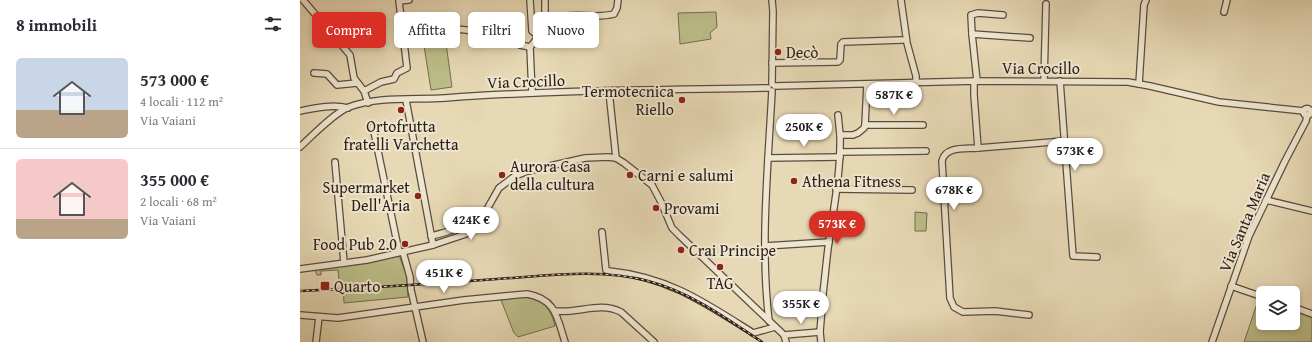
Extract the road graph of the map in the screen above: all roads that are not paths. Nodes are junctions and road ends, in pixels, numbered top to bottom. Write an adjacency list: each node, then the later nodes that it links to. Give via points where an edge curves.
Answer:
1 (303, 0): 27 (street, via 350,55 354,78)
2 (410, 0): 32 (street, via 399,1 407,68 397,73 394,79 381,82)
3 (530, 0): 16 (street)
4 (545, 0): 11 (street)
5 (618, 0): 14 (street, via 614,14)
6 (772, 0): 22 (street)
7 (901, 0): 28 (street)
8 (1146, 0): 30 (street)
9 (1227, 0): 12 (street)
10 (1046, 4): 25 (street)
11 (545, 12)
12 (1224, 12)
13 (1003, 15): 17 (street, via 973,14)
14 (599, 16)
15 (460, 29): 21 (street, via 501,34 520,45)
16 (533, 32)
17 (972, 34): 18 (street); 24 (street)
18 (1030, 38)
19 (902, 40): 22 (street, via 843,42 838,62)
20 (533, 44): 21 (street)
21 (530, 47): 34 (street)
22 (772, 63): 31 (street)
23 (314, 73): 27 (street, via 327,74 337,86)
24 (975, 81): 25 (street, Via Crocillo); 28 (street, Via Crocillo); 47 (street)
25 (1044, 81): 26 (street, Via Crocillo)
26 (1060, 81): 30 (street, Via Crocillo); 45 (street)
27 (358, 82): 32 (street)
28 (916, 83): 29 (street, Via Crocillo)
29 (867, 84): 31 (street, Via Crocillo); 41 (street)
30 (1140, 84): 39 (street, Via Crocillo, via 1219,102)
31 (772, 87): 33 (street, Via Crocillo); 51 (street)
32 (364, 91): 36 (street)
33 (609, 91): 34 (street, Via Crocillo); 50 (street)
34 (532, 93): 35 (street, Via Crocillo)
35 (406, 100): 36 (street, Via Crocillo); 59 (street)
36 (368, 103): 37 (street, Via Crocillo)
37 (348, 108): 38 (street, via 342,106); 46 (street, Via Crocillo)
38 (300, 111)
39 (1309, 112): 55 (street, Via Santa Maria)
40 (838, 115): 44 (street)
41 (865, 124): 42 (street); 44 (street, via 855,135)
42 (923, 125)
43 (374, 127): 63 (street)
44 (840, 135): 49 (street)
45 (1064, 141): 47 (street); 64 (street, via 1073,256)
46 (300, 147)
47 (978, 148): 74 (street, via 949,151 942,159 950,298 954,307 963,312 995,311)
48 (926, 151): 49 (street)
49 (840, 154): 51 (street); 53 (street)
50 (616, 158): 57 (street, via 585,158 515,176 499,188); 76 (street, via 652,185 672,228 678,235)
51 (768, 158): 62 (street)
52 (335, 162): 65 (street)
53 (836, 189): 54 (street); 60 (street)
54 (912, 190)
55 (1266, 200): 56 (street); 67 (street, Via Santa Maria, via 1247,241)
56 (1312, 211)
57 (478, 220): 59 (street); 61 (street, via 466,234)
58 (602, 232): 77 (street, via 606,270 636,275 670,286 700,300 753,333)
59 (431, 236): 61 (street)
60 (829, 242): 62 (street); 78 (street)
61 (433, 245): 63 (street)
62 (765, 246): 76 (street)
63 (401, 252): 65 (street); 69 (street, via 410,277)
64 (1097, 257)
65 (344, 263): 66 (street)
66 (300, 268)
67 (1231, 286): 68 (street); 86 (street, Via Santa Maria)
68 (1256, 295)
69 (414, 306): 71 (street, via 527,294 536,295 546,301); 75 (street, via 338,318); 81 (street)
70 (1300, 310): 72 (street)
71 (555, 311): 82 (street); 83 (street, via 602,307 615,309)
72 (1312, 314)
73 (300, 315): 75 (street)
74 (1029, 315)
75 (319, 317): 80 (street)
76 (769, 321): 77 (street)
77 (775, 327): 79 (street)
78 (820, 332): 79 (street); 85 (street)
79 (784, 335): 84 (street)
80 (316, 342)
81 (424, 342)
82 (565, 342)
83 (654, 342)
84 (786, 342)
85 (821, 342)
86 (1212, 342)

